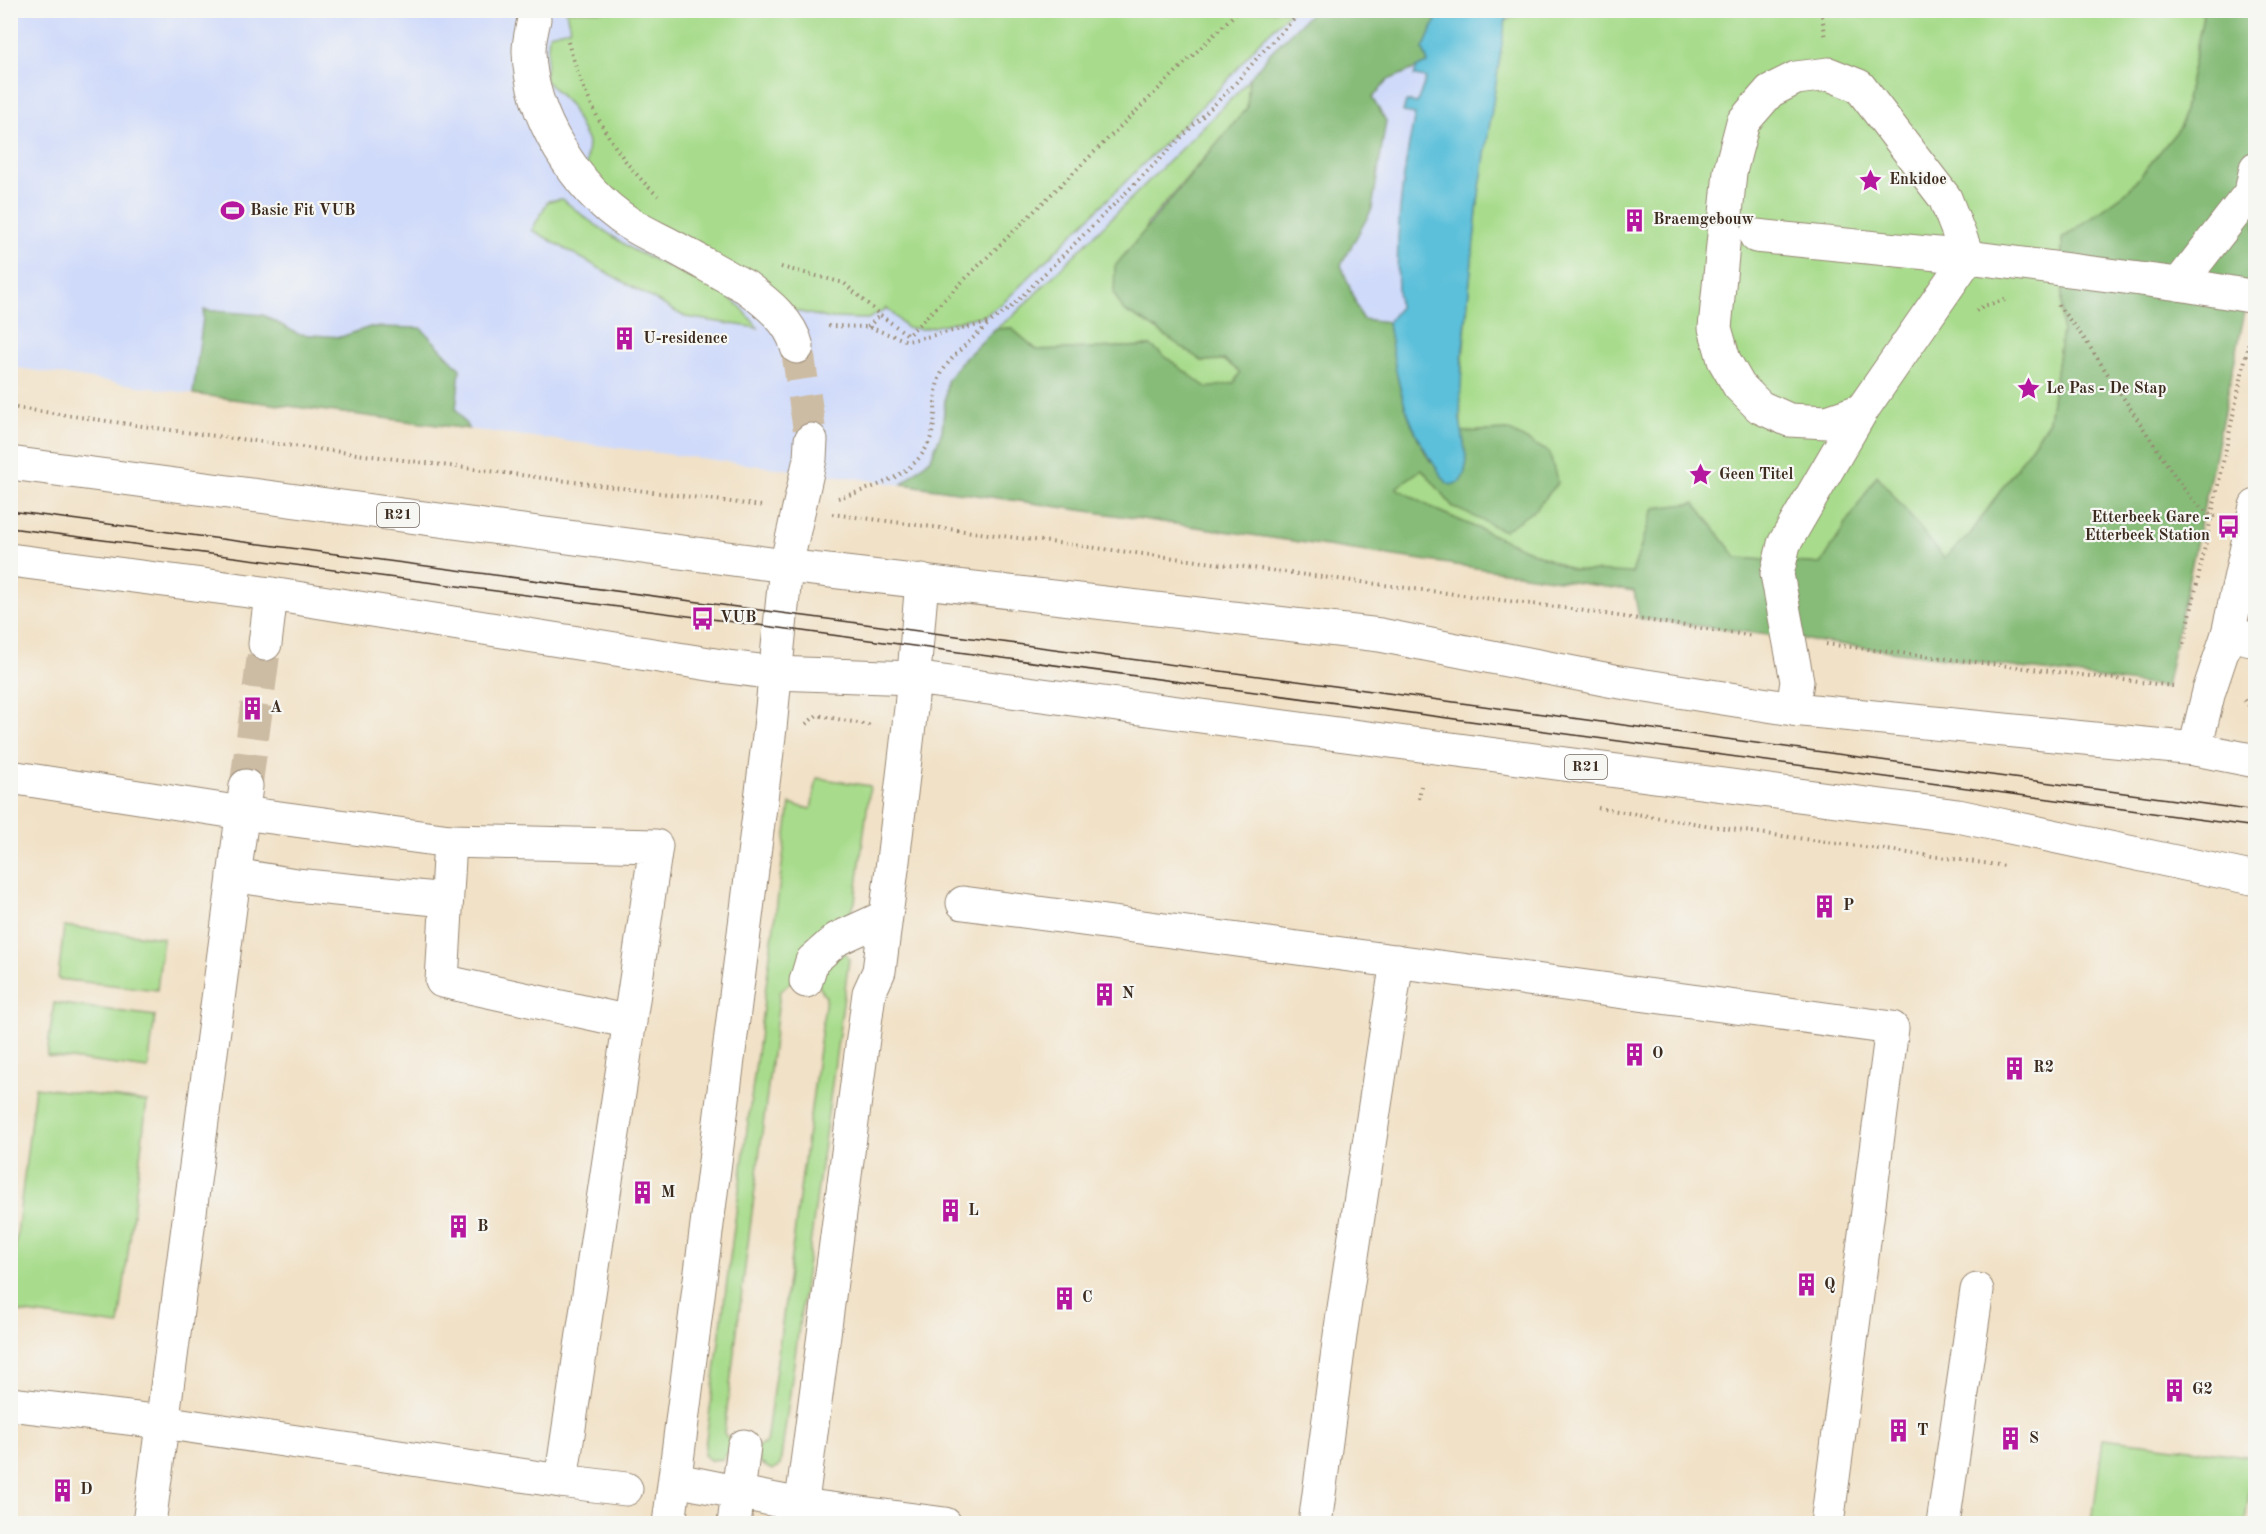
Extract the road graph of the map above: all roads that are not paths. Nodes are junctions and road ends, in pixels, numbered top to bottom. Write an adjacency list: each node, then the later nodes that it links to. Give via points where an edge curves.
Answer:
1 (534, 19): 7 (main road, via 529,49 537,96 555,139 580,177 629,223 746,287)
2 (2256, 168): 5 (main road, via 2251,192)
3 (1756, 236): 4 (main road)
4 (1968, 257): 5 (main road); 8 (main road); 8 (main road, via 1945,198 1859,86 1829,74 1796,78 1770,91 1743,122 1730,172 1715,328 1724,360 1739,386 1760,407 1789,420 1827,422)
5 (2179, 284): 6 (main road)
6 (2254, 309)
7 (792, 336)
8 (1862, 411): 20 (main road, via 1784,544 1777,574 1797,681)
9 (811, 440): 13 (main road)
10 (10, 463): 13 (main road, R21)
11 (2256, 506): 16 (main road)
12 (10, 560): 15 (main road, R21)
13 (786, 567): 14 (main road, R21); 18 (main road)
14 (922, 581): 19 (main road); 20 (main road, R21, via 1380,635 1614,681)
15 (271, 594): 17 (main road); 18 (main road, R21)
16 (2242, 637): 21 (main road, via 2209,691)
17 (265, 644)
18 (776, 673): 19 (main road, R21); 38 (main road)
19 (913, 678): 27 (main road, R21, via 1958,816); 30 (main road)
20 (1793, 709): 21 (main road, R21)
21 (2195, 749): 22 (main road, R21)
22 (2256, 761)
23 (10, 777): 24 (main road)
24 (244, 799): 25 (main road); 26 (main road)
25 (450, 841): 28 (main road); 33 (main road, via 656,846)
26 (234, 875): 28 (main road); 36 (main road)
27 (2256, 879)
28 (446, 900): 33 (main road, via 442,981)
29 (963, 903): 31 (main road)
30 (885, 917): 32 (main road, via 837,939 812,961); 42 (main road, via 879,971 867,1005)
31 (1397, 962): 46 (main road); 47 (main road, via 1892,1028)
32 (806, 981)
33 (630, 1022): 39 (main road)
34 (1977, 1290): 48 (main road)
35 (10, 1404): 36 (main road)
36 (162, 1422): 39 (main road); 43 (main road)
37 (744, 1446): 41 (main road)
38 (676, 1480): 41 (main road); 44 (main road)
39 (561, 1481): 40 (main road)
40 (626, 1489)
41 (736, 1508): 42 (main road)
42 (800, 1514): 45 (main road)
43 (149, 1524)
44 (669, 1524)
45 (945, 1524)
46 (1315, 1524)
47 (1827, 1524)
48 (1943, 1524)

